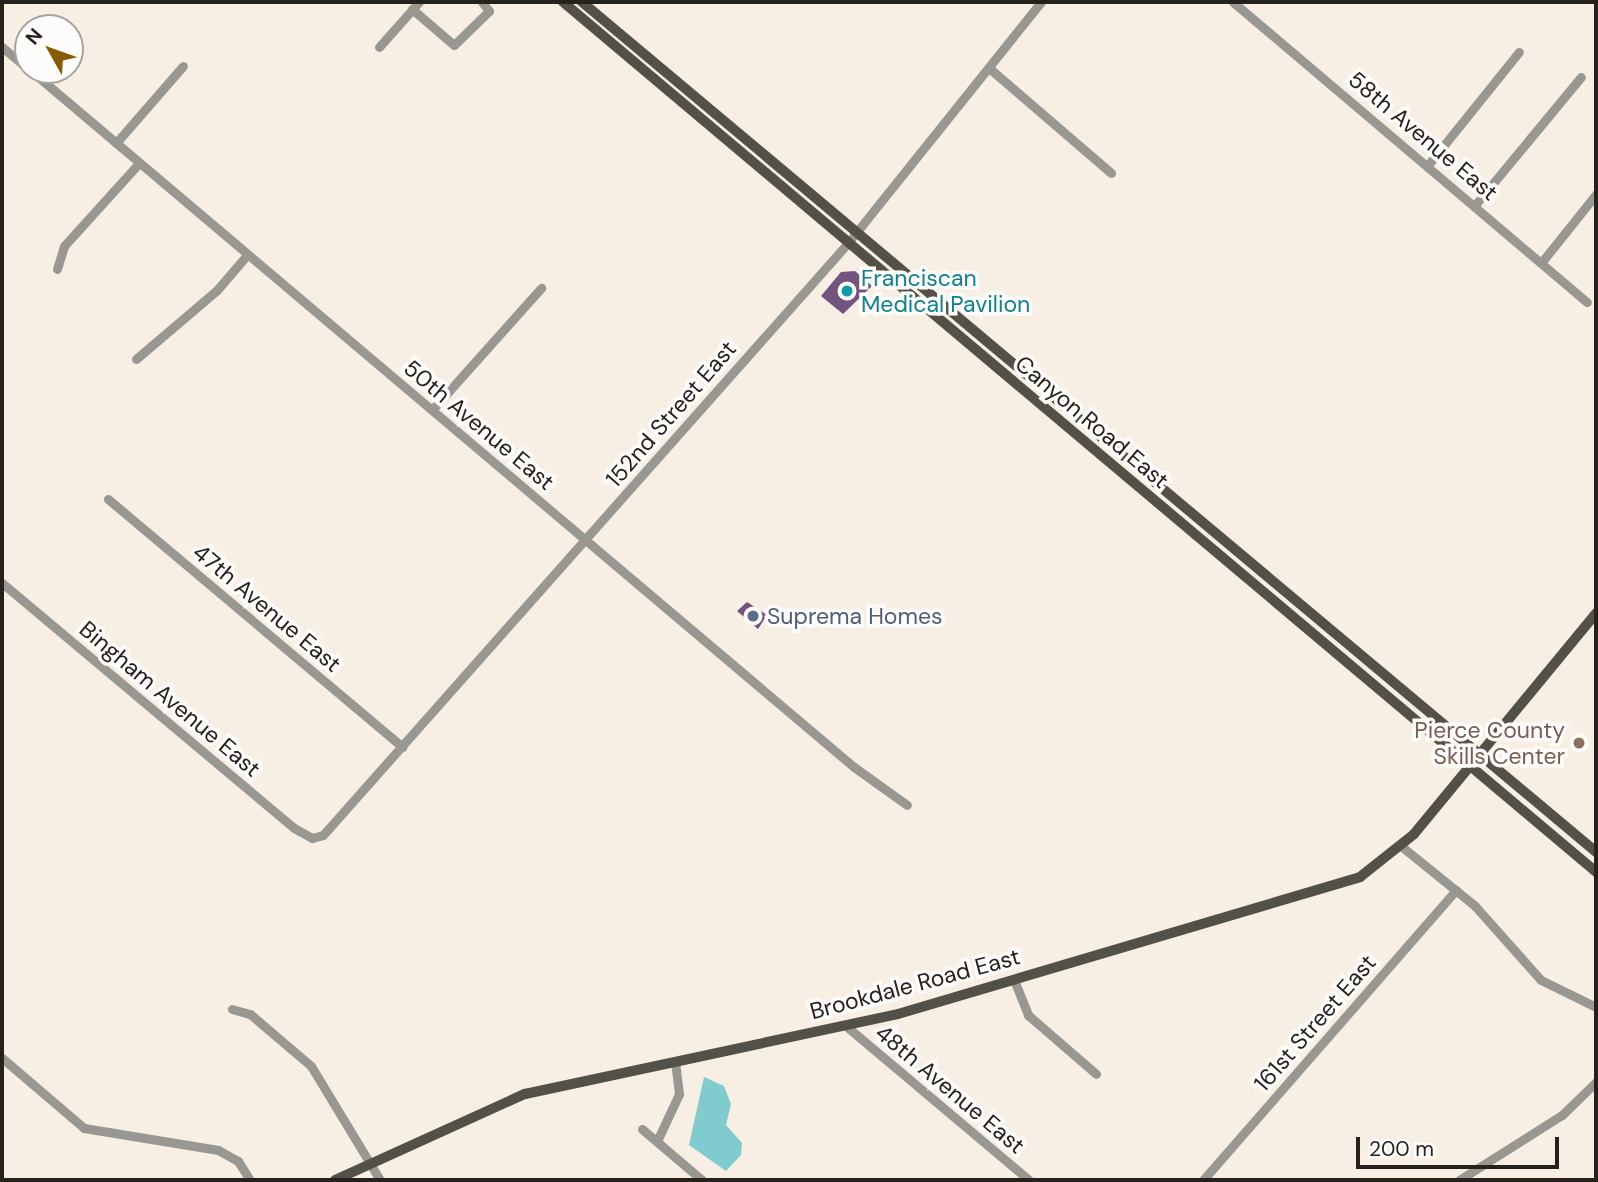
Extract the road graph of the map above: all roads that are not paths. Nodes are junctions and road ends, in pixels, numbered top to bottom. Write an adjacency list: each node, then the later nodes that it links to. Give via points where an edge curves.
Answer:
1 (482, 2): 6 (street, via 489,11 454,45)
2 (563, 2): 7 (main road, via 603,26); 21 (main road, Canyon Road East)
3 (582, 2): 7 (main road, Canyon Road East)
4 (1041, 2): 11 (street, 152nd Street East)
5 (1233, 2): 16 (street, 58th Avenue East)
6 (415, 6): 8 (street)
7 (608, 23): 20 (main road, Canyon Road East)
8 (379, 47)
9 (1519, 52): 16 (street)
10 (183, 66): 14 (street)
11 (989, 68): 17 (street); 20 (street, 152nd Street East)
12 (1581, 77): 19 (street)
13 (47, 84): 14 (street, 50th Avenue East)
14 (116, 143): 15 (street, 50th Avenue East)
15 (139, 163): 22 (street, 50th Avenue East); 24 (street, via 64,246)
16 (1428, 165): 19 (street, 58th Avenue East)
17 (1111, 173)
18 (1596, 194): 23 (street)
19 (1475, 205): 23 (street, 58th Avenue East)
20 (855, 234): 21 (street, 152nd Street East); 34 (main road, Canyon Road East)
21 (847, 244): 30 (street, 152nd Street East); 35 (main road, Canyon Road East)
22 (247, 255): 27 (street, via 217,290); 28 (street, 50th Avenue East)
23 (1541, 263): 26 (street, 58th Avenue East)
24 (57, 269)
25 (541, 288): 28 (street)
26 (1587, 302)
27 (136, 359)
28 (432, 410): 30 (street, 50th Avenue East)
29 (108, 499): 33 (street, 47th Avenue East)
30 (585, 540): 33 (street, 152nd Street East); 36 (street, 50th Avenue East, via 854,767)
31 (2, 583): 37 (street, Bingham Avenue East, via 293,828)
32 (1596, 613): 34 (main road, Brookdale Road East)
33 (402, 747): 37 (street, 152nd Street East, via 328,831)
34 (1481, 757): 35 (main road, Brookdale Road East); 39 (main road, Canyon Road East)
35 (1471, 768): 38 (main road, Brookdale Road East); 40 (main road, Canyon Road East)
36 (907, 804)
37 (316, 837)
38 (1401, 846): 41 (street); 42 (main road, Brookdale Road East, via 1348,882)
39 (1596, 852)
40 (1596, 872)
41 (1456, 890): 43 (street, via 1541,981); 58 (street, 161st Street East)
42 (1014, 980): 45 (main road, Brookdale Road East); 48 (street, via 1028,1014)
43 (1596, 1007)
44 (232, 1009): 52 (street, via 250,1014 311,1066)
45 (846, 1026): 47 (main road, Brookdale Road East); 57 (street, 48th Avenue East)
46 (2, 1058): 54 (street, via 84,1128 218,1150 238,1161)
47 (675, 1062): 51 (street, via 679,1094); 52 (main road, Brookdale Road East, via 525,1094)
48 (1096, 1074)
49 (1596, 1082): 59 (street, via 1562,1115)
50 (642, 1129): 51 (street)
51 (657, 1141): 53 (street)
52 (372, 1162): 55 (main road, Brookdale Road East); 56 (street)
53 (698, 1179)
54 (250, 1180)
55 (335, 1180)
56 (380, 1180)
57 (1029, 1180)
58 (1203, 1180)
59 (1459, 1180)

